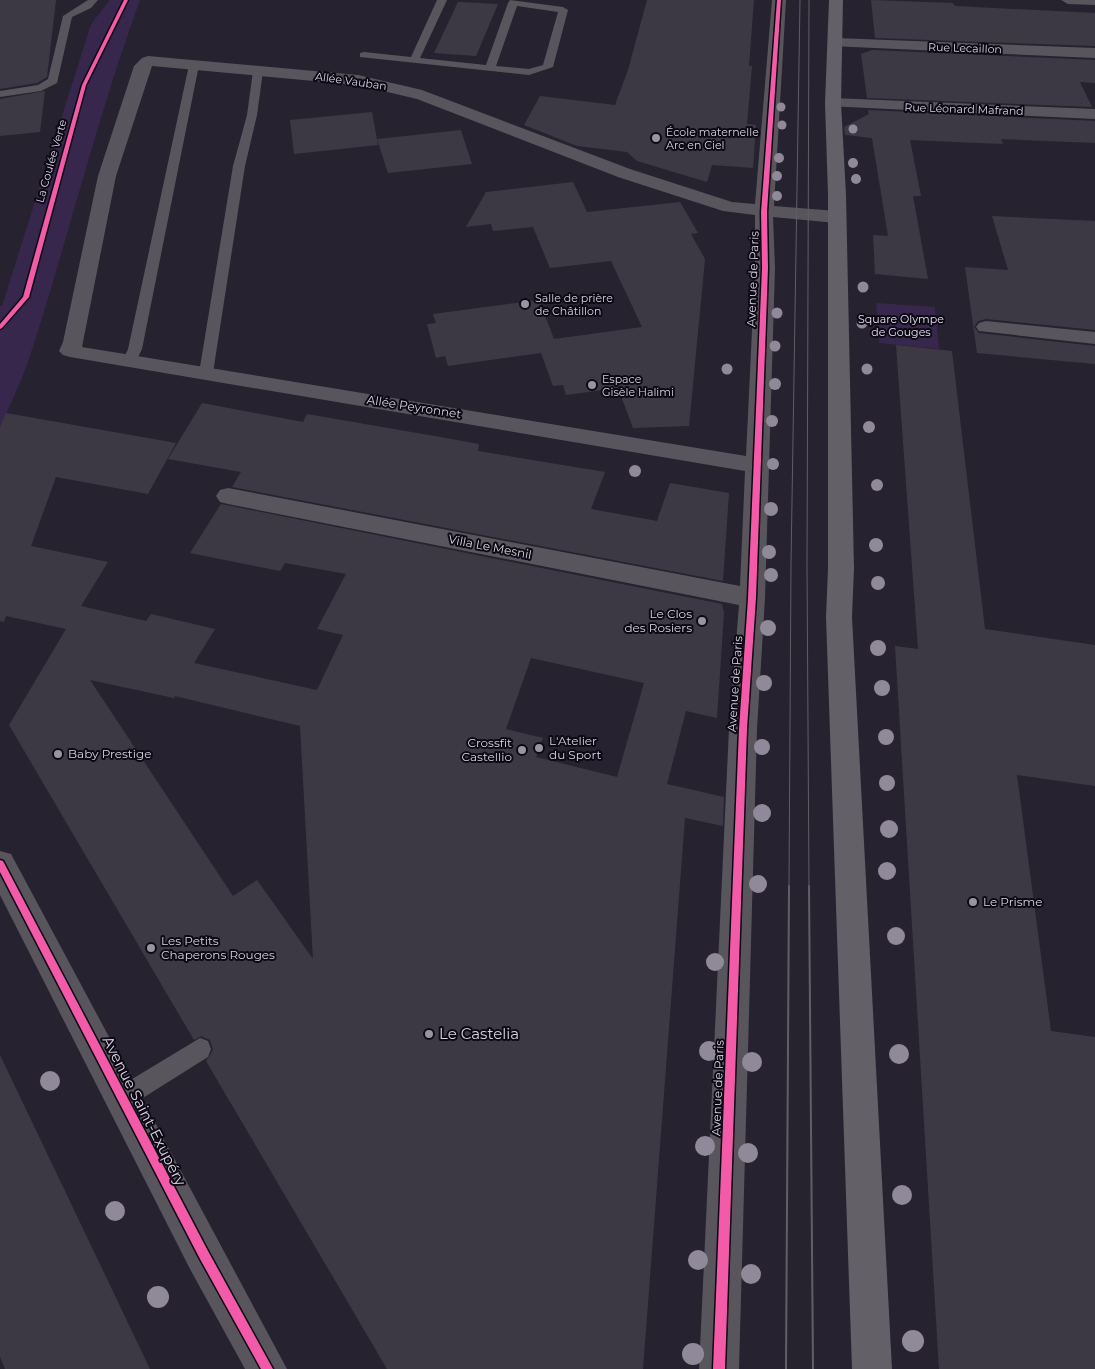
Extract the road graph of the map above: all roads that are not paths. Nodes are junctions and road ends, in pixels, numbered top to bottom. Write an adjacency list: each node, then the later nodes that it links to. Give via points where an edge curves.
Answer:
1 (93, 0): 15 (lane, via 68,16 54,81 41,88)
2 (442, 0): 11 (lane)
3 (780, 0): 18 (street, Avenue de Paris)
4 (836, 0): 8 (main road)
5 (1068, 0): 6 (street)
6 (1095, 1)
7 (514, 2): 13 (lane); 13 (lane, via 563,10 548,67 529,72)
8 (836, 43): 9 (street, Rue Lecaillon); 16 (main road)
9 (1095, 53)
10 (364, 55): 11 (lane)
11 (414, 60): 13 (lane)
12 (194, 65): 14 (street, Allée Vauban); 22 (street, Allée Vauban, via 148,60 142,66 107,176); 23 (lane)
13 (490, 68)
14 (258, 71): 18 (street, Allée Vauban, via 358,80 422,95 624,173 730,207); 24 (lane, via 252,115 239,166)
15 (0, 94)
16 (833, 103): 17 (street, Rue Léonard Mafrand); 19 (main road)
17 (1095, 114)
18 (764, 212): 19 (street, Allée Vauban); 25 (street, Avenue de Paris, via 765,268)
19 (836, 217): 33 (main road, via 839,616)
20 (986, 327): 21 (street)
21 (1095, 338)
22 (70, 351): 23 (street, Allée Peyronnet)
23 (130, 360): 24 (street, Allée Peyronnet)
24 (206, 373): 25 (street, Allée Peyronnet)
25 (756, 465): 27 (street, Avenue de Paris)
26 (228, 496): 27 (street, Villa Le Mesnil)
27 (752, 598): 32 (street, Avenue de Paris, via 743,729)
28 (3, 875): 30 (street, Avenue Saint-Exupéry)
29 (200, 1049): 30 (lane)
30 (122, 1098): 31 (street, Avenue Saint-Exupéry)
31 (267, 1369)
32 (719, 1369)
33 (872, 1369)

